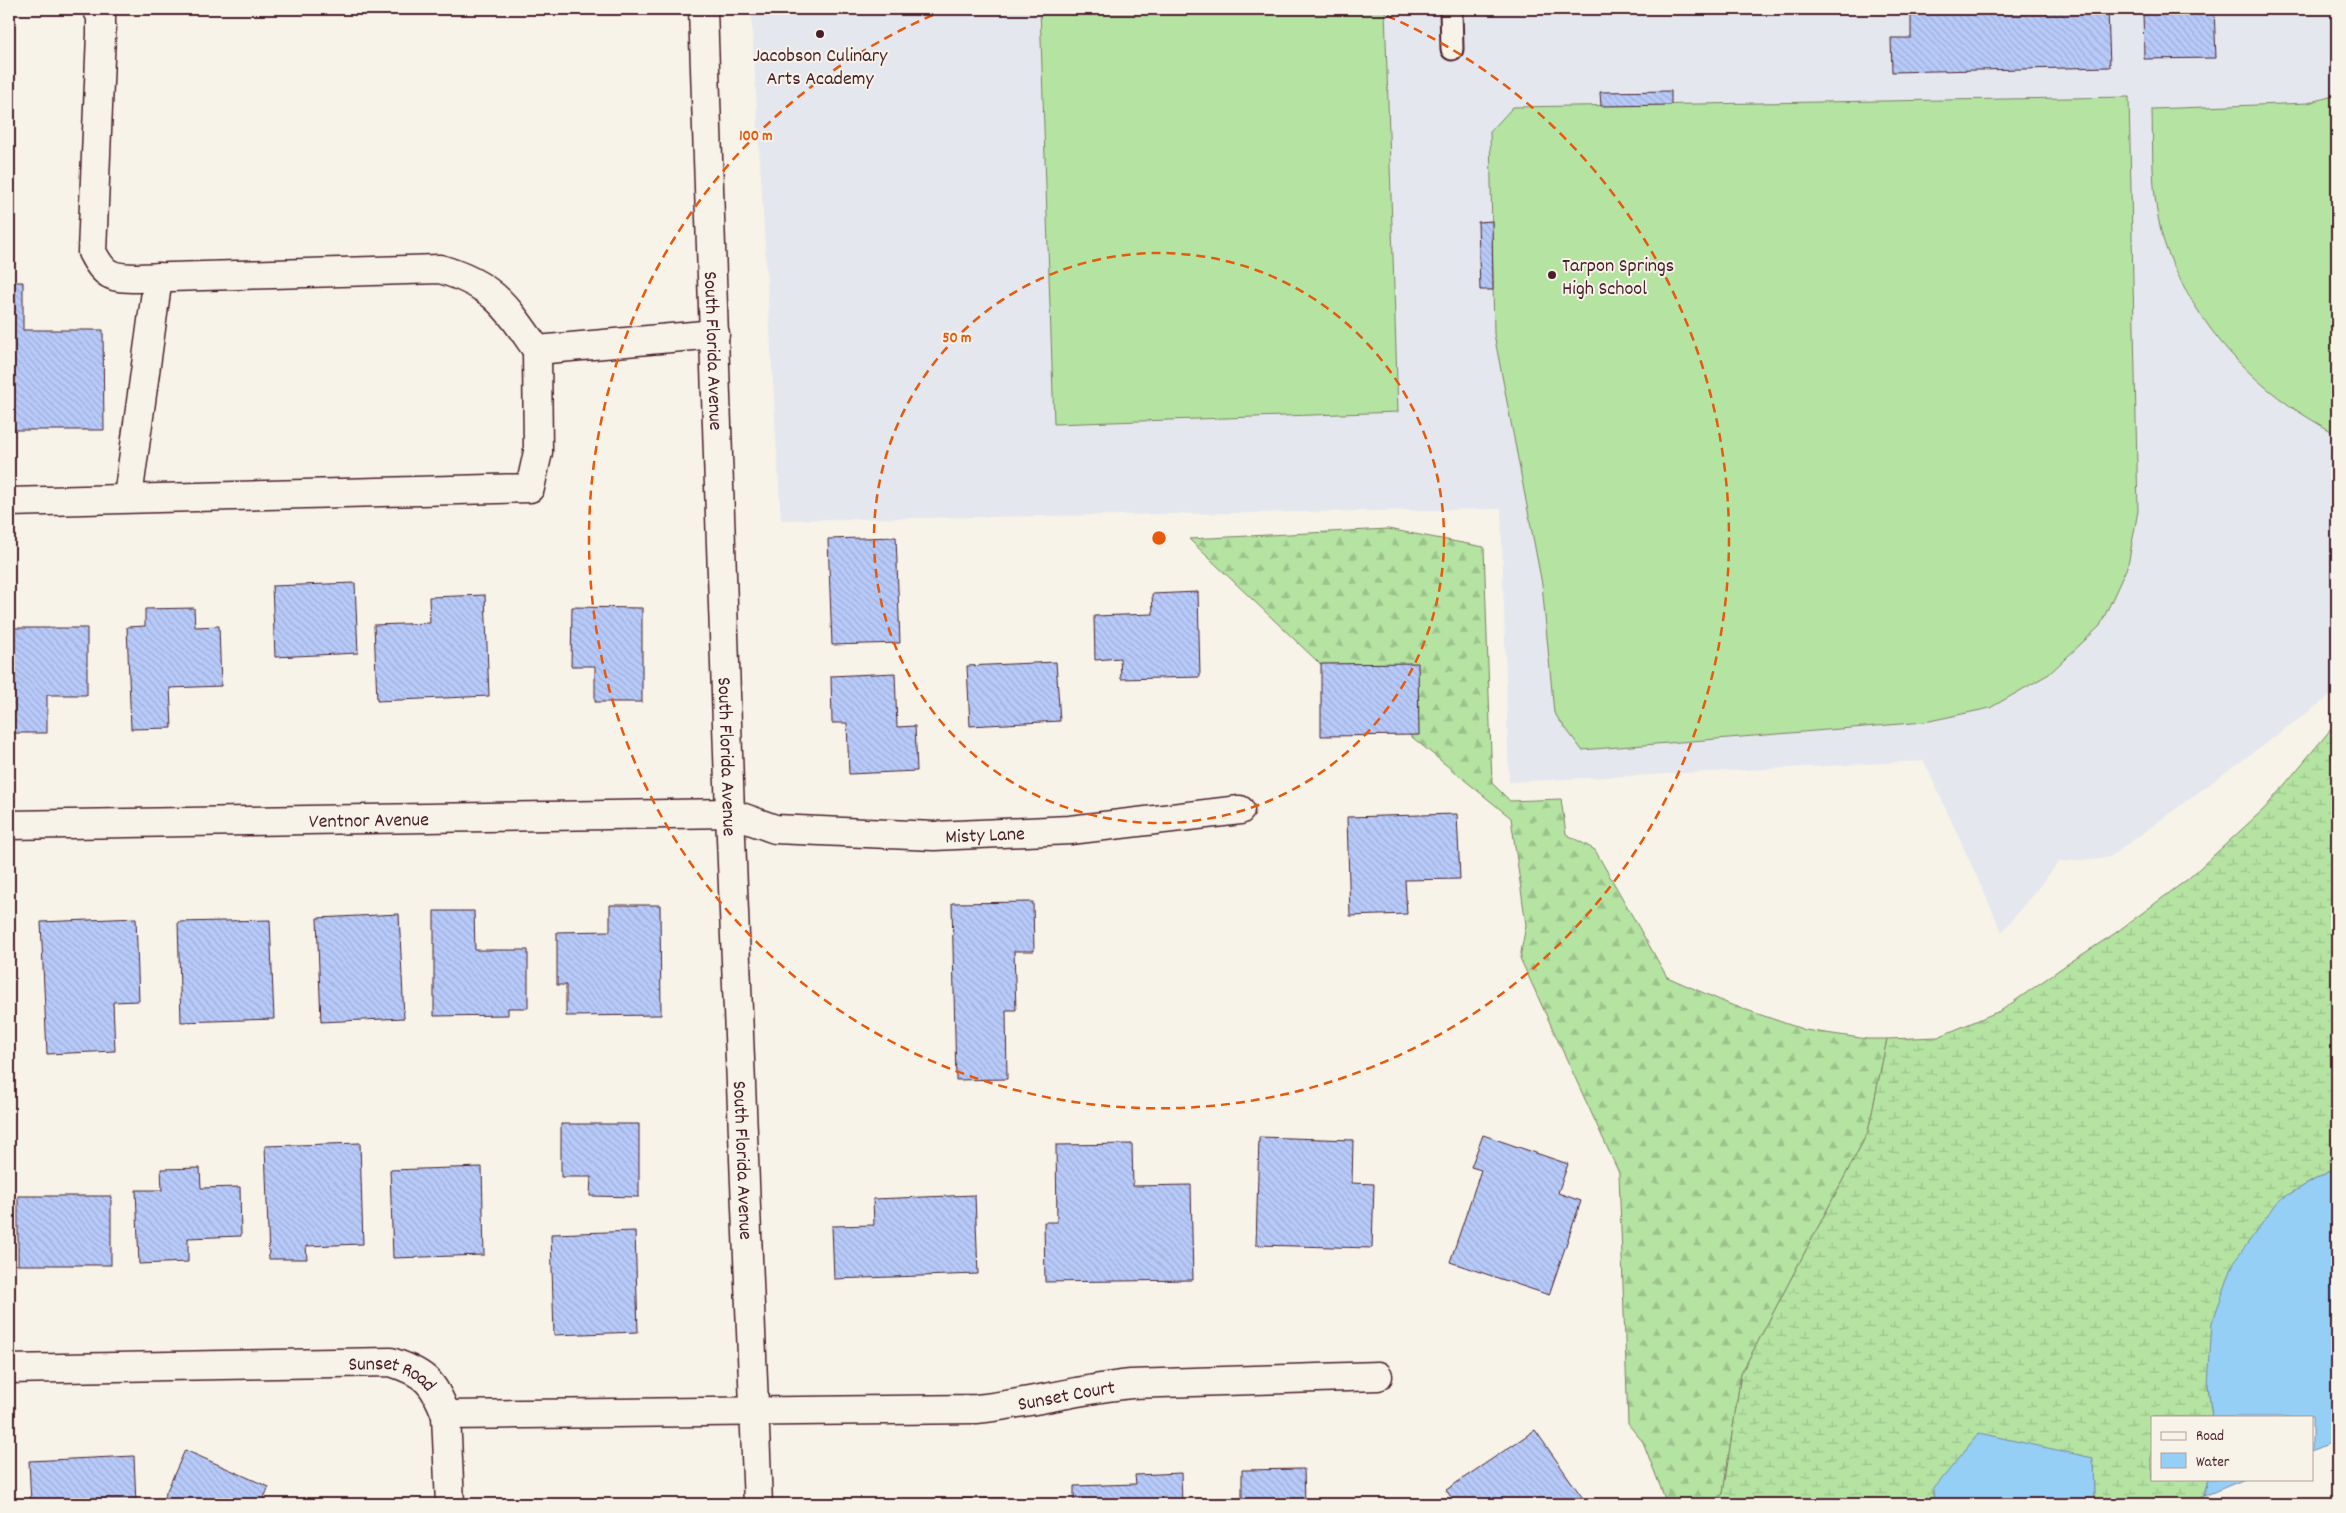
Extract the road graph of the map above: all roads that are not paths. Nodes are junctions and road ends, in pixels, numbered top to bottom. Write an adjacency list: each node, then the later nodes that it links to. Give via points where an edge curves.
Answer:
1 (97, 9): 5 (street, via 101,16 101,34 92,252 99,266 114,278)
2 (702, 9): 6 (street, South Florida Avenue)
3 (1451, 9): 4 (lane)
4 (1452, 49)
5 (158, 277): 7 (street, via 440,269 468,278 496,296); 8 (street)
6 (715, 334): 7 (street); 11 (street, South Florida Avenue)
7 (537, 350): 8 (street, via 538,452 530,488)
8 (128, 497): 9 (street)
9 (9, 502)
10 (1240, 810): 11 (street, Misty Lane, via 1070,830 934,836 775,829)
11 (730, 813): 12 (street, Ventnor Avenue); 15 (street, South Florida Avenue)
12 (9, 825)
13 (9, 1369): 16 (street, Sunset Road, via 391,1362 412,1369 426,1379 438,1393)
14 (1378, 1376): 15 (street, Sunset Court, via 1106,1386 976,1409)
15 (755, 1410): 16 (street, Sunset Road); 18 (street, South Florida Avenue)
16 (446, 1415): 17 (street)
17 (450, 1504)
18 (758, 1504)

